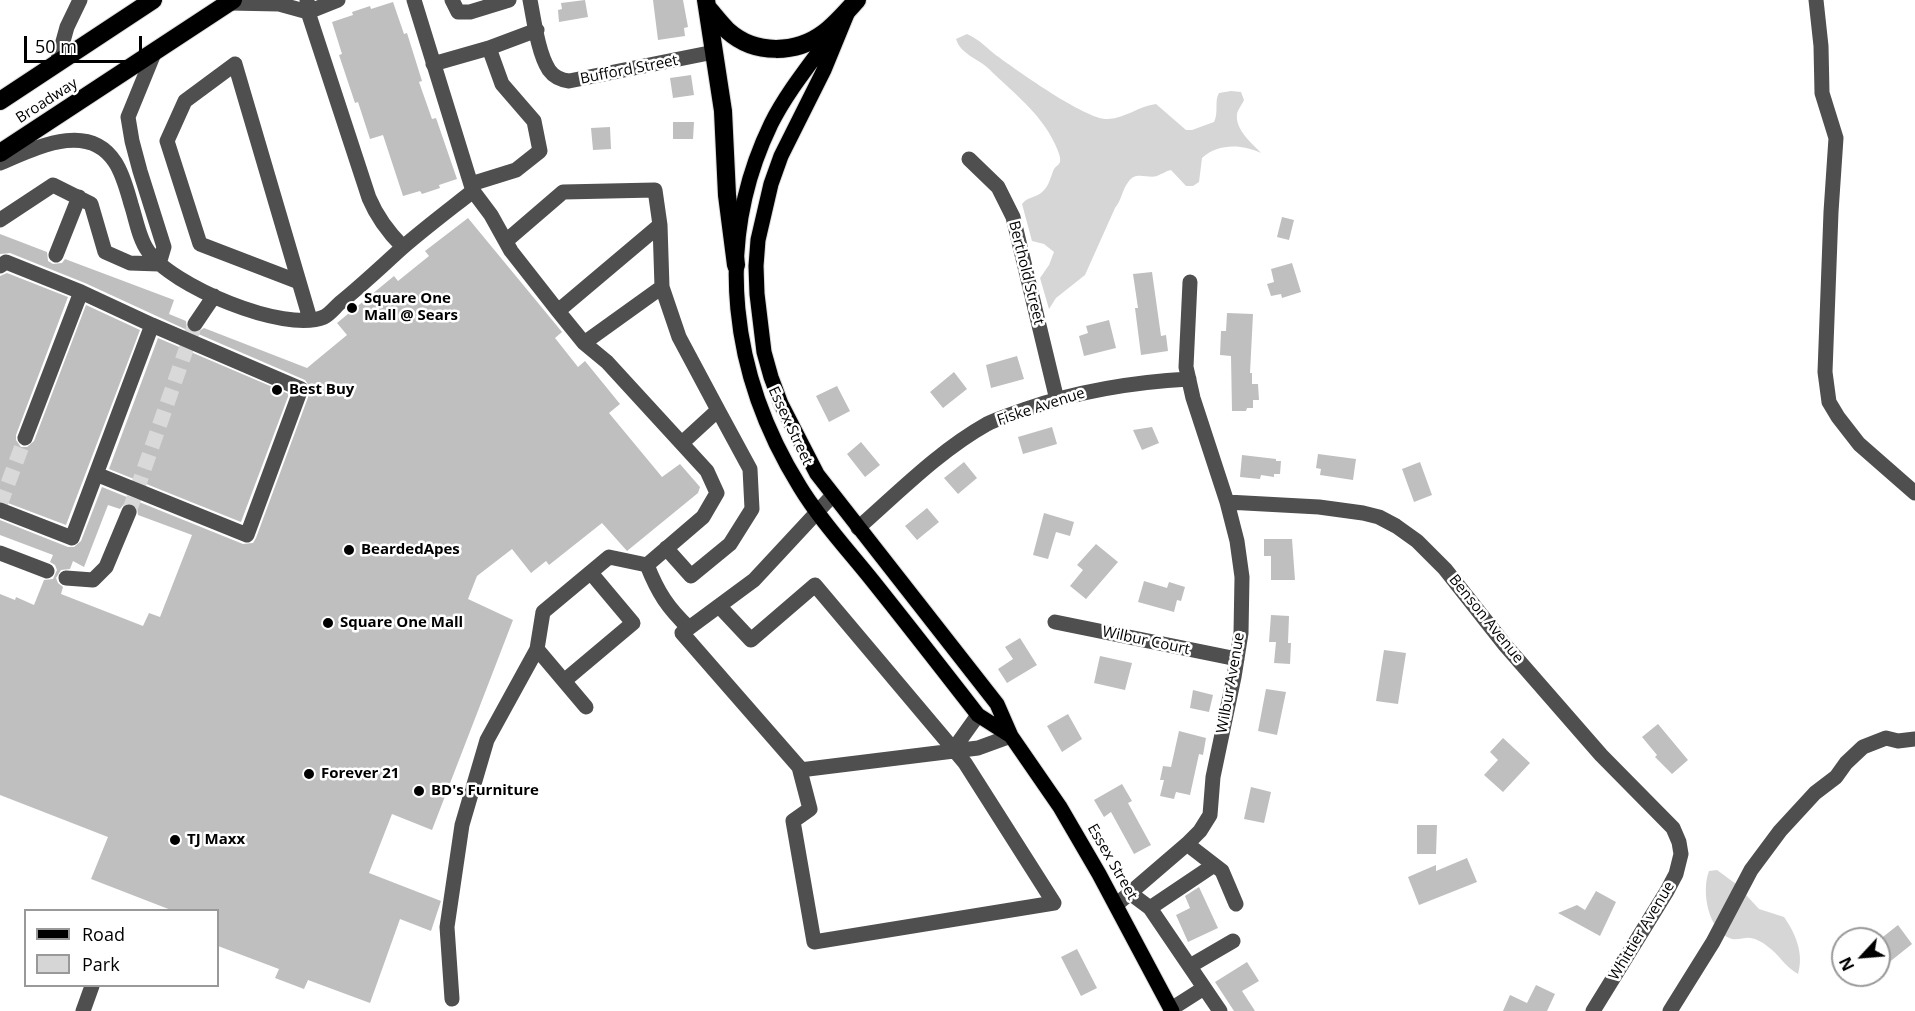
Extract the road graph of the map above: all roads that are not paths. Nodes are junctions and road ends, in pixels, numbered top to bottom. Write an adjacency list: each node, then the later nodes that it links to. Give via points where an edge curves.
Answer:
1 (81, 0): 17 (street, via 67,27)
2 (338, 0): 12 (street)
3 (414, 0): 18 (street)
4 (452, 0): 5 (street, via 458,12)
5 (509, 0)
6 (530, 0): 13 (street, Bufford Street)
7 (1816, 0): 50 (street, via 1822,93 1836,138 1827,393 1833,411 1858,444)
8 (150, 1): 17 (highway, Broadway)
9 (231, 1): 12 (street); 15 (highway, Broadway)
10 (706, 3): 11 (highway, via 729,32 760,48 776,50 824,33); 16 (highway)
11 (853, 3): 32 (main road, Essex Street, via 772,124 745,197); 51 (main road, Essex Street, via 781,156 758,240 756,266 760,320 771,377 804,452)
12 (308, 6): 28 (street, via 375,212)
13 (537, 30): 14 (street); 16 (street, Bufford Street, via 549,71 569,81)
14 (489, 48): 18 (street); 23 (street, via 502,84 534,121 540,151 516,170)
15 (155, 51): 20 (highway, Broadway); 31 (street, via 128,117 134,151 164,247)
16 (714, 52): 32 (highway)
17 (57, 63): 19 (highway, Broadway)
18 (433, 64): 23 (street)
19 (0, 101)
20 (0, 153)
21 (969, 159): 45 (street, Berthold Street, via 998,187 1013,217)
22 (0, 163): 31 (street, via 67,139 104,150 119,168 147,250)
23 (472, 188): 27 (street); 28 (street)
24 (79, 197): 25 (street, via 53,185); 29 (street); 31 (street, via 91,204 105,252 130,263)
25 (0, 220)
26 (660, 225): 27 (street, via 655,190 563,192); 36 (street); 39 (street)
27 (506, 241): 39 (street)
28 (403, 247): 40 (street, via 324,317)
29 (56, 255)
30 (3, 264): 33 (street); 37 (street)
31 (159, 264): 38 (street)
32 (736, 265): 55 (main road, Essex Street, via 740,331 755,397 783,458)
33 (0, 278)
34 (299, 282): 34 (street, via 279,213 235,64 185,101 167,141 200,244); 40 (street)
35 (1190, 282): 44 (street, Wilbur Avenue)
36 (662, 287): 43 (street); 46 (street, via 679,337)
37 (81, 292): 42 (street); 47 (street)
38 (214, 296): 40 (street, via 290,321); 41 (street)
39 (558, 311): 43 (street)
40 (310, 319)
41 (195, 324)
42 (152, 325): 49 (street); 49 (street, via 301,389 247,535)
43 (584, 343): 48 (street, via 607,362)
44 (1188, 379): 45 (street, Fiske Avenue, via 1119,385); 52 (street, Wilbur Avenue)
45 (1057, 400): 56 (street, Fiske Avenue, via 988,423 926,468)
46 (718, 410): 48 (street); 57 (street, via 750,469 752,509 730,544 691,576)
47 (25, 438)
48 (682, 443): 57 (street, via 707,471 717,493 703,517)
49 (96, 474): 53 (street, via 72,538)
50 (1915, 493)
51 (833, 495): 55 (street); 56 (main road, Essex Street)
52 (1227, 502): 67 (street, Wilbur Avenue, via 1242,577); 76 (street, Benson Avenue, via 1363,513 1403,530 1445,569 1505,645 1594,746 1668,822)
53 (0, 510)
54 (129, 512): 62 (street, via 106,567 93,579)
55 (818, 513): 63 (street, via 754,580); 70 (main road, Essex Street)
56 (858, 528): 71 (main road, Essex Street, via 997,704)
57 (666, 548): 59 (street)
58 (0, 553): 60 (street)
59 (647, 565): 61 (street, via 609,557); 63 (street, via 670,610 689,628)
60 (47, 571)
61 (591, 573): 66 (street, via 543,612); 68 (street, via 633,623)
62 (66, 578)
63 (720, 607): 73 (street, via 751,640 816,585)
64 (1055, 622): 67 (street, Wilbur Court)
65 (682, 633): 74 (street)
66 (537, 649): 68 (street); 86 (street, via 487,740 462,825 447,927)
67 (1237, 659): 75 (street, Wilbur Avenue, via 1210,815)
68 (564, 681): 69 (street)
69 (586, 707)
70 (978, 715): 71 (main road, Essex Street); 73 (street)
71 (1011, 736): 73 (street, via 978,748); 80 (main road, Essex Street, via 1060,807)
72 (1915, 739): 91 (street, via 1886,738 1863,747 1780,831 1751,870)
73 (953, 750): 74 (street); 74 (street, via 1054,903 814,942 793,821 810,809)
74 (800, 770)
75 (1187, 844): 77 (street); 78 (street, Wilbur Avenue)
76 (1681, 848): 90 (street, Whittier Avenue, via 1667,891)
77 (1214, 865): 79 (street, via 1222,871); 81 (street)
78 (1130, 893): 80 (street, Wilbur Avenue); 81 (street)
79 (1236, 904)
80 (1116, 905): 87 (main road, Essex Street)
81 (1150, 908): 83 (street)
82 (1233, 941): 83 (street)
83 (1190, 966): 85 (street)
84 (92, 987): 88 (street)
85 (1204, 988): 87 (street); 89 (street)
86 (452, 999)
87 (1171, 1010)
88 (83, 1011)
89 (1220, 1011)
90 (1593, 1011)
91 (1670, 1011)

